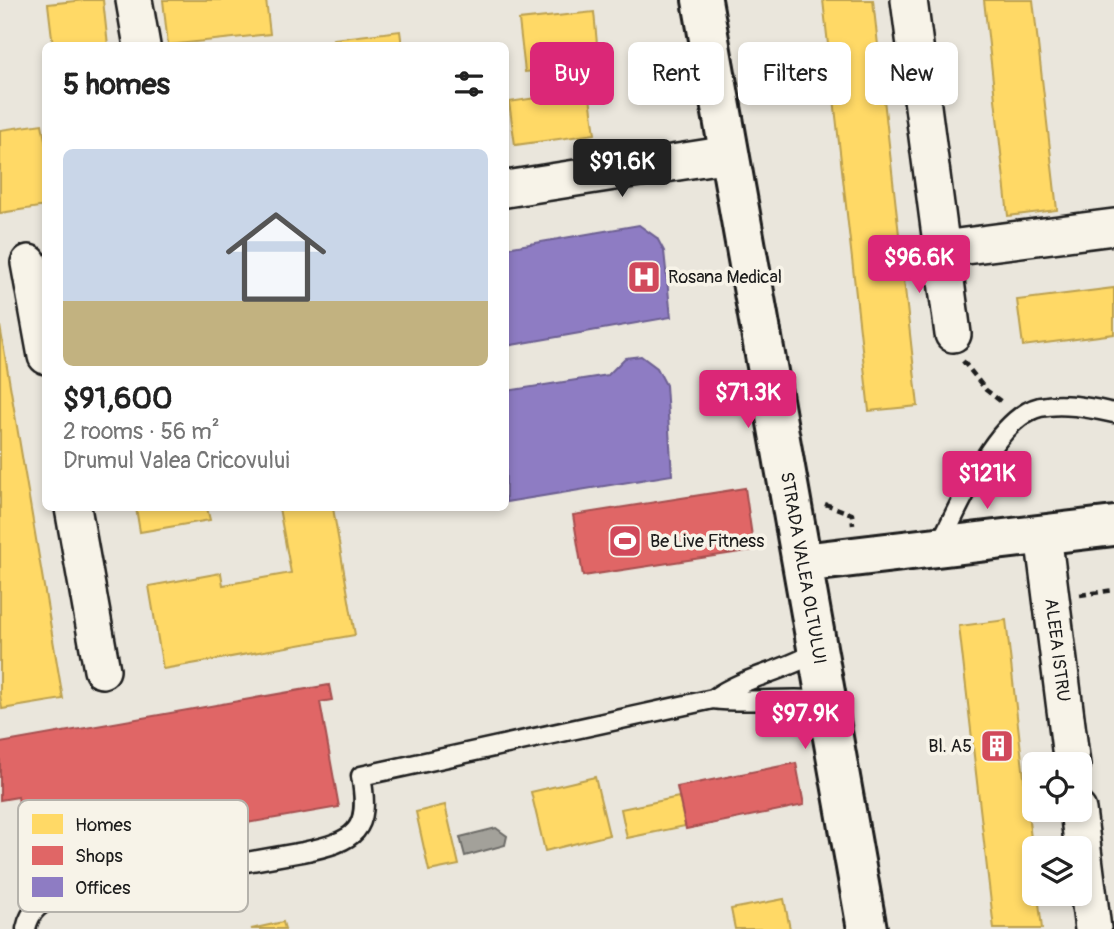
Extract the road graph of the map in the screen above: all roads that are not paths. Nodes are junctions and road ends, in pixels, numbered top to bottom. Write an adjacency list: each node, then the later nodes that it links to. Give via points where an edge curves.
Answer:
1 (134, 0): 4 (street)
2 (702, 0): 5 (main road, STRADA VALEA OLTULUI)
3 (909, 0): 8 (street)
4 (141, 42)
5 (729, 154): 6 (street); 17 (main road, STRADA VALEA OLTULUI)
6 (509, 189)
7 (1114, 227): 8 (street)
8 (942, 249): 10 (street)
9 (25, 263): 11 (street)
10 (953, 334)
11 (42, 338)
12 (1114, 413): 16 (lane, via 1056,405 1020,416 1003,431)
13 (74, 511): 19 (street)
14 (1114, 526): 15 (main road)
15 (1043, 534): 16 (main road); 22 (street, ALEEA ISTRU)
16 (938, 547): 17 (main road)
17 (802, 563): 18 (main road, STRADA VALEA OLTULUI)
18 (818, 651): 20 (lane, via 798,663 730,686); 21 (main road, STRADA VALEA OLTULUI)
19 (102, 670)
20 (713, 699): 21 (lane); 24 (lane, via 361,776 366,805 363,822 340,842)
21 (827, 701): 27 (main road, STRADA VALEA OLTULUI)
22 (1070, 752)
23 (1080, 822): 28 (street)
24 (248, 862)
25 (32, 912): 26 (lane)
26 (26, 929)
27 (867, 929)
28 (1093, 929)

